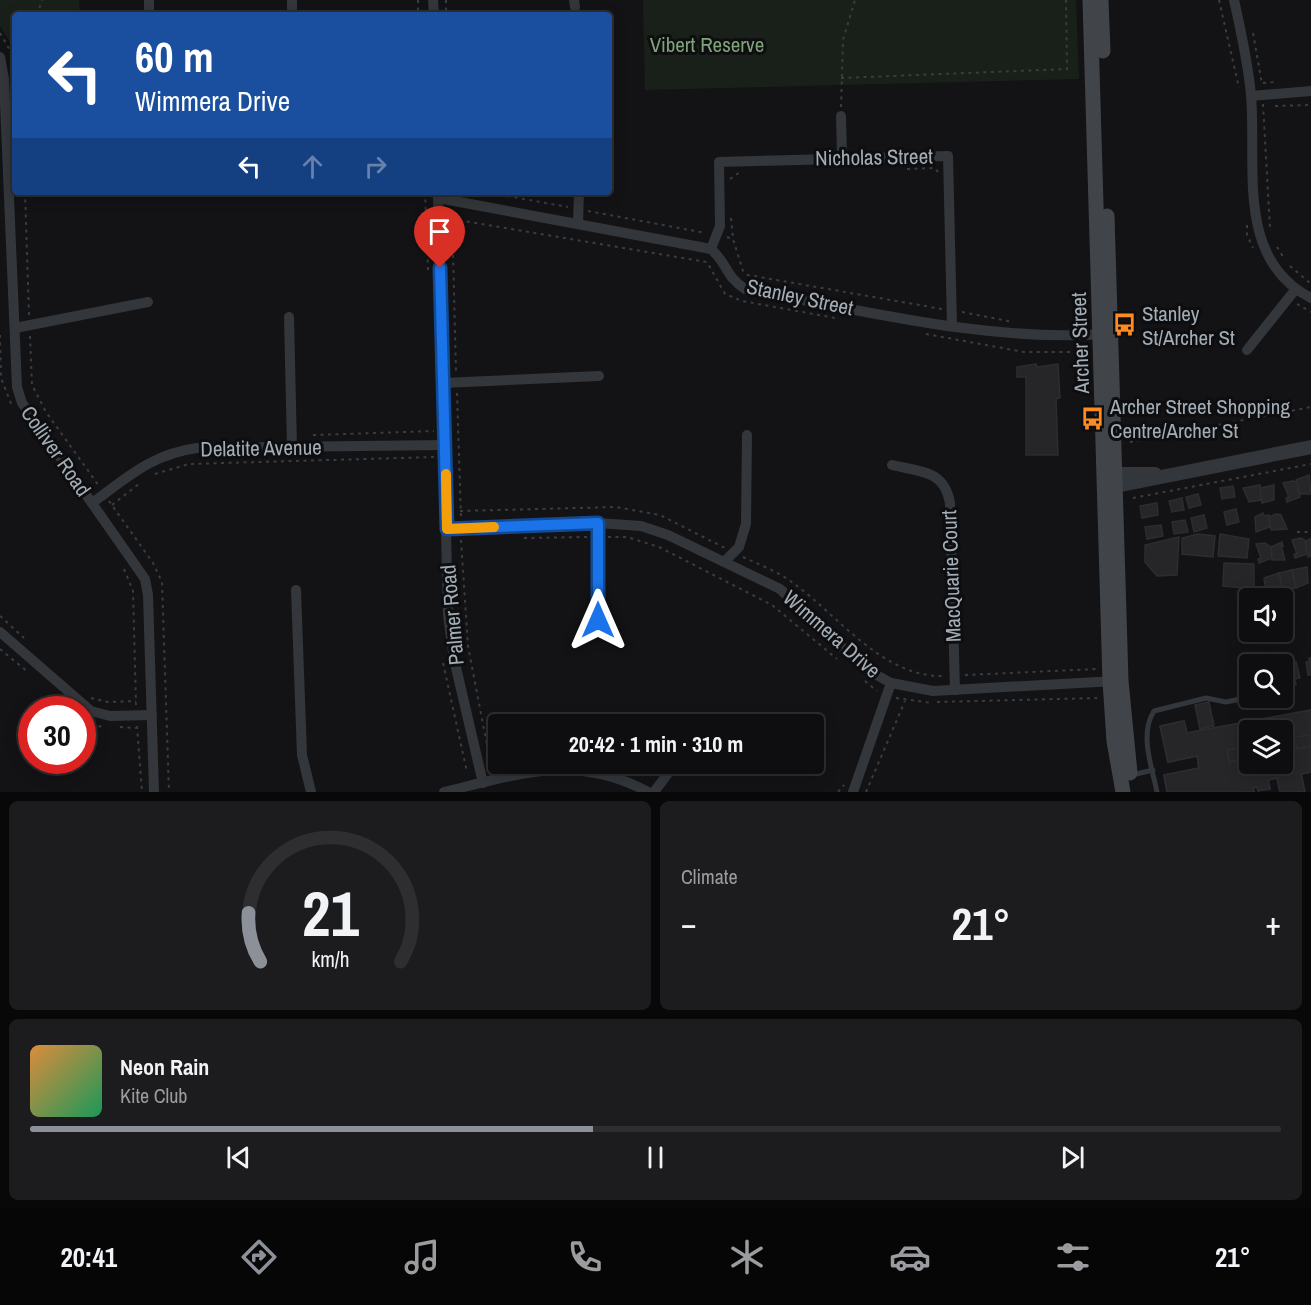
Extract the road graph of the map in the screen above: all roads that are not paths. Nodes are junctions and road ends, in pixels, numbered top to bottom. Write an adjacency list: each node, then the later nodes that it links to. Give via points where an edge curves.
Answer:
1 (1090, 0): 4 (main road, Archer Street)
2 (1101, 0): 4 (main road, Archer Street)
3 (1234, 0): 7 (street)
4 (1098, 43): 22 (main road, Archer Street)
5 (0, 57): 15 (street, Colliver Road)
6 (1311, 92): 7 (street)
7 (1257, 96): 16 (street, via 1256,222 1262,245 1275,268)
8 (841, 116): 9 (street)
9 (842, 157): 13 (street, Nicholas Street, via 719,162 720,226); 20 (street, Nicholas Street, via 948,156)
10 (438, 195): 12 (street, via 452,201); 25 (street, Palmer Road)
11 (579, 195): 12 (street)
12 (578, 224): 13 (street)
13 (711, 249): 20 (street, Stanley Street, via 722,258 732,281 745,289)
14 (0, 270): 15 (street)
15 (13, 270): 21 (street, Colliver Road)
16 (1295, 290): 17 (street); 23 (street)
17 (1311, 298)
18 (148, 302): 21 (street)
19 (289, 317): 29 (street)
20 (952, 326): 22 (street, Stanley Street, via 1031,336)
21 (15, 328): 32 (street, Colliver Road, via 17,387 22,403)
22 (1106, 334): 31 (main road, Archer Street)
23 (1247, 350)
24 (599, 376): 25 (street)
25 (443, 383): 27 (street, Palmer Road)
26 (747, 435): 35 (street, via 746,524 739,547)
27 (446, 445): 29 (street, Delatite Avenue); 34 (street, Palmer Road)
28 (1311, 447): 31 (street, via 1172,474)
29 (292, 448): 32 (street, Delatite Avenue, via 197,448 172,452 146,463)
30 (892, 465): 41 (street, MacQuarie Court, via 933,475 947,487)
31 (1111, 481): 39 (main road, Archer Street)
32 (92, 502): 43 (street, Colliver Road, via 145,579)
33 (598, 523): 34 (street, Wimmera Drive); 35 (street, Wimmera Drive, via 641,526); 37 (street)
34 (447, 529): 47 (street, Palmer Road, via 448,615 454,659)
35 (724, 562): 40 (street, Wimmera Drive, via 780,589 864,668)
36 (296, 590): 49 (street, via 302,755)
37 (598, 620)
38 (0, 632): 43 (street, via 91,711 110,716)
39 (1115, 681): 41 (street, Wimmera Drive); 46 (main road, Archer Street)
40 (891, 683): 41 (street, Wimmera Drive); 53 (street)
41 (955, 690)
42 (1239, 699): 44 (lane, via 1226,702 1206,698 1156,709 1147,724)
43 (152, 715): 48 (street, Colliver Road)
44 (1153, 770): 46 (lane); 56 (lane)
45 (668, 774): 52 (street)
46 (1127, 774): 54 (main road, Archer Street); 55 (main road, Archer Street)
47 (483, 783): 50 (street); 51 (street, via 534,771 571,768 609,775)
48 (154, 792)
49 (311, 792)
50 (444, 792)
51 (648, 792)
52 (654, 792)
53 (853, 792)
54 (1124, 792)
55 (1133, 792)
56 (1157, 792)

